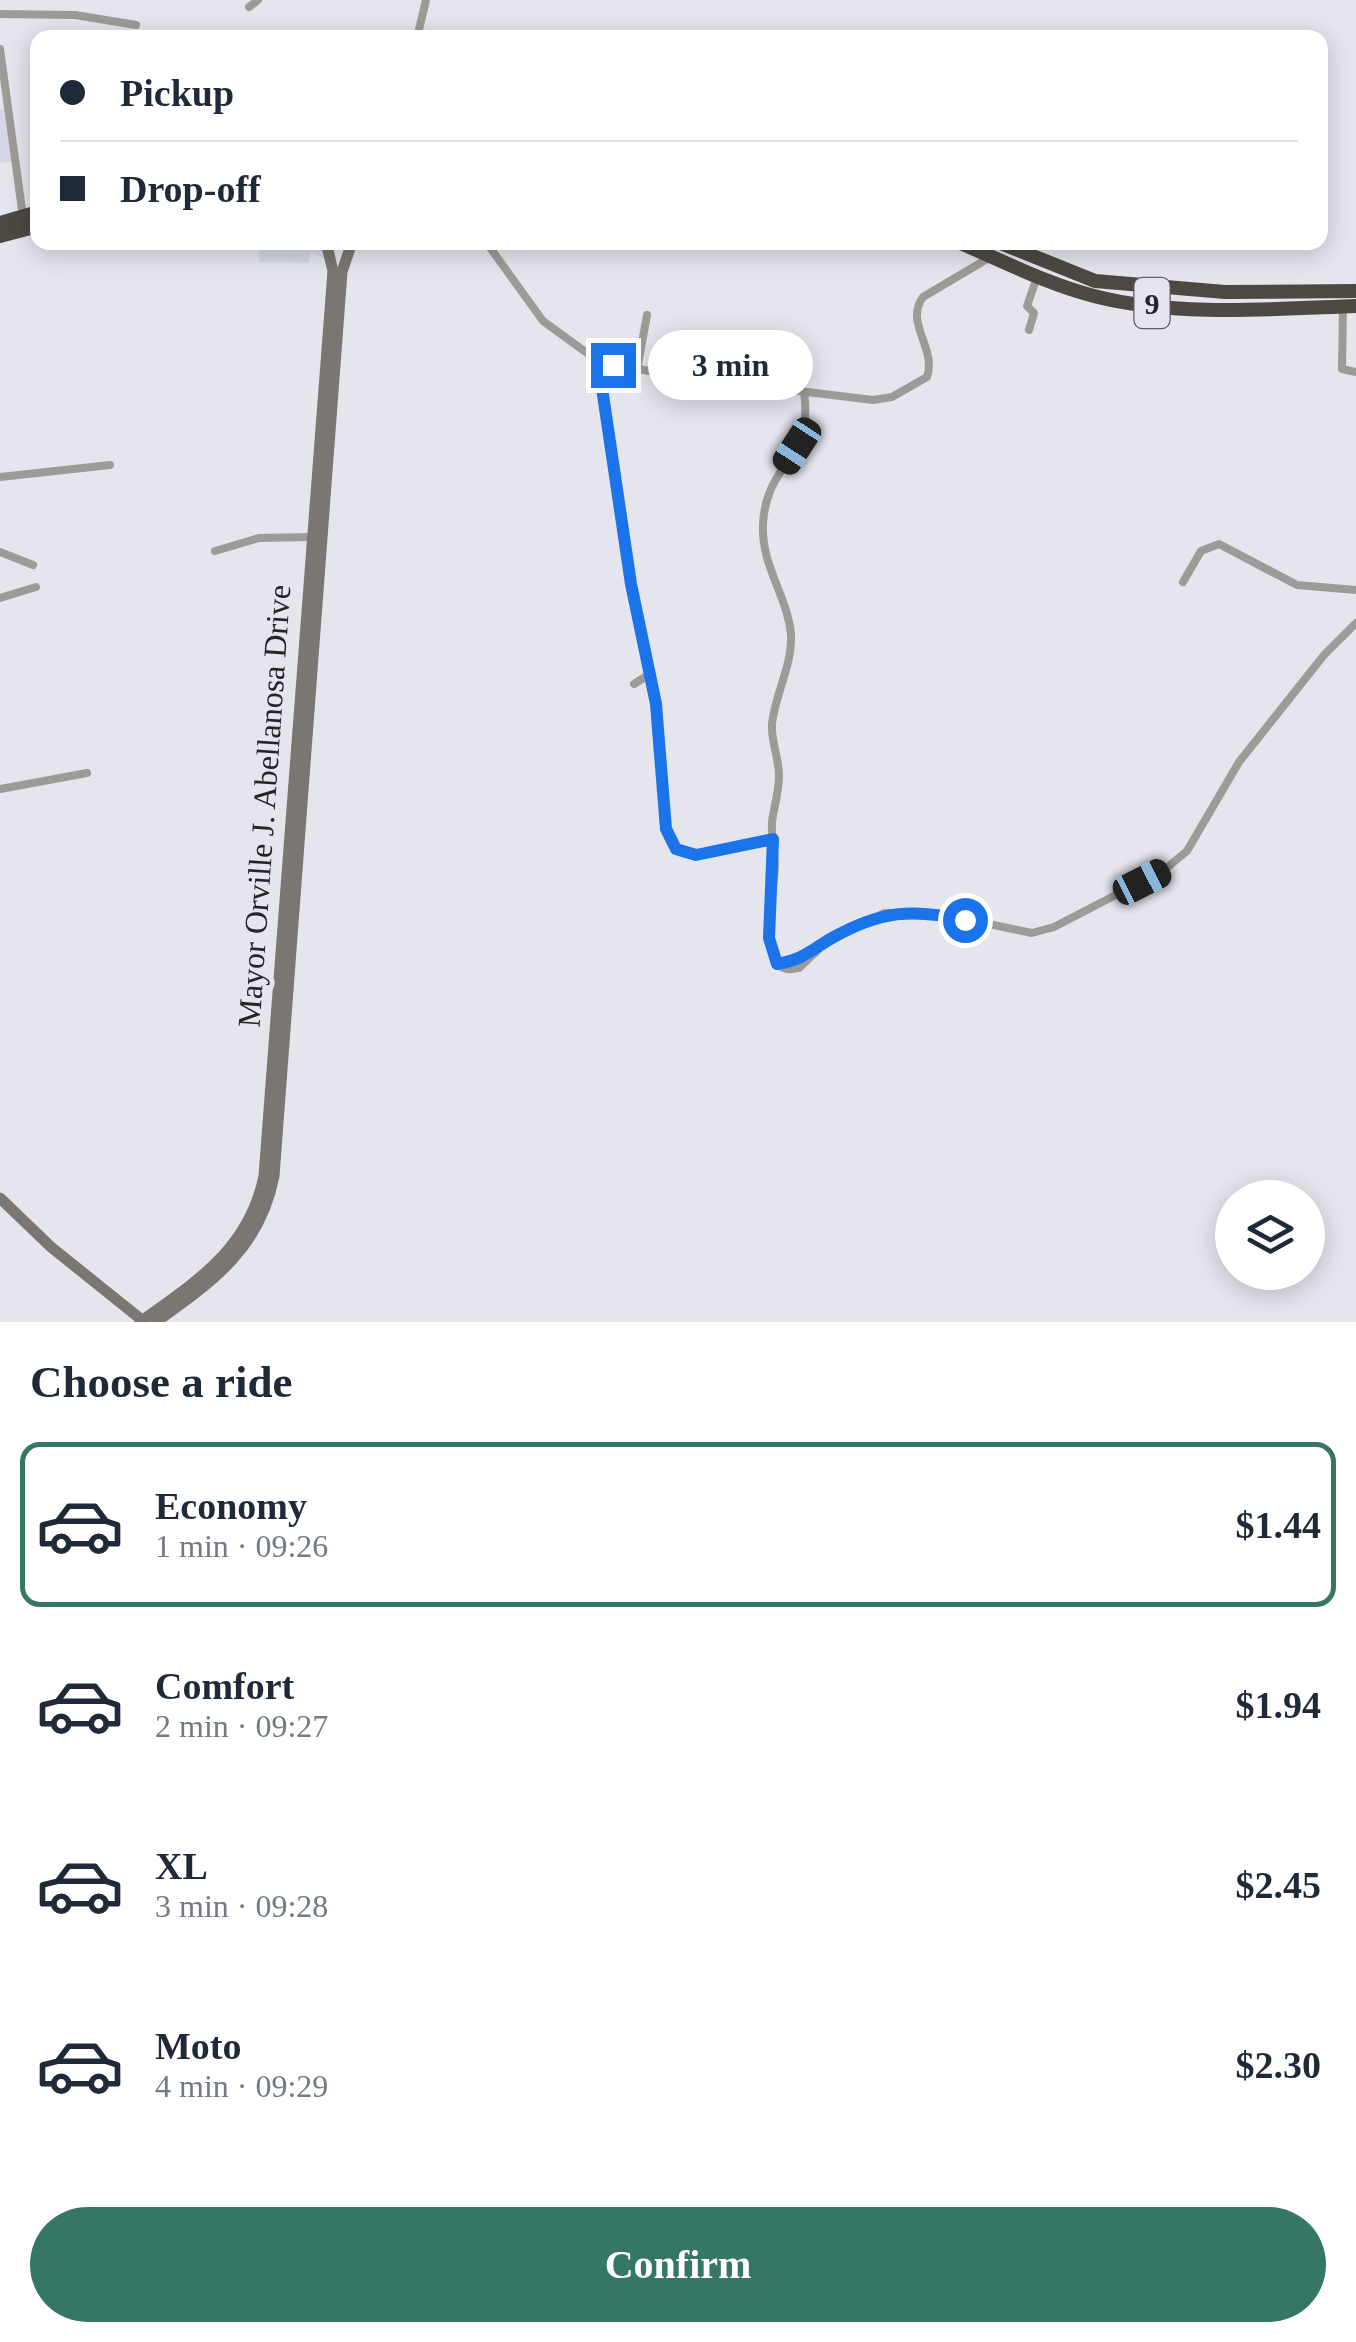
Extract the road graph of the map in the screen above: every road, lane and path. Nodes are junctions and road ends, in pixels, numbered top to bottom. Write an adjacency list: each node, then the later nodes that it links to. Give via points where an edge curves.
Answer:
1 (258, 0): 3 (street)
2 (426, 0): 6 (street)
3 (248, 7)
4 (0, 14): 5 (street, via 75,15)
5 (136, 25)
6 (419, 30)
7 (0, 48): 8 (street)
8 (3, 106): 9 (street)
9 (14, 164): 10 (street); 11 (street)
10 (0, 166)
11 (30, 218)
12 (30, 221): 14 (highway)
13 (30, 221): 15 (highway)
14 (0, 223)
15 (0, 236)
16 (328, 250): 33 (main road, Mayor Orville J. Abellanosa Drive, via 333,271)
17 (349, 250): 48 (main road, Mayor Orville J. Abellanosa Drive, via 342,272 274,1176 261,1223)
18 (492, 250): 25 (street, via 543,322)
19 (995, 250): 20 (highway, 9); 21 (highway, 9); 30 (street, via 919,302 916,318 930,363 924,380 879,400)
20 (1038, 277): 21 (highway, 9); 24 (street, via 1027,306 1034,314)
21 (1094, 288): 22 (highway, 9, via 1224,309)
22 (1350, 299): 27 (street, via 1342,370)
23 (647, 315): 26 (street)
24 (1028, 330)
25 (598, 361): 26 (street); 42 (street)
26 (637, 370): 28 (street)
27 (1356, 372)
28 (675, 376): 29 (street); 29 (street, via 700,357 710,362)
29 (709, 380): 30 (street)
30 (804, 392): 46 (street, via 807,429 766,494 763,525 765,562 791,638 772,722 778,774)
31 (110, 465): 32 (street)
32 (0, 476)
33 (312, 537): 34 (street, via 258,538); 48 (main road, Mayor Orville J. Abellanosa Drive, via 264,1176)
34 (215, 551)
35 (0, 552): 36 (street)
36 (33, 566)
37 (1183, 582): 39 (street, via 1198,555 1215,544 1297,584)
38 (36, 587): 40 (street)
39 (1356, 590)
40 (0, 598)
41 (1356, 623): 46 (street, via 1234,769 1202,829 1164,870 1043,931 887,912 830,939 794,970 777,964 769,938)
42 (650, 674): 43 (street); 46 (street, via 664,822 676,849 696,855)
43 (634, 684)
44 (86, 773): 45 (street)
45 (0, 789)
46 (773, 839)
47 (0, 1198): 49 (main road)
48 (229, 1260): 49 (main road, Mayor Orville J. Abellanosa Drive); 50 (main road, Mayor Orville J. Abellanosa Drive)
49 (141, 1321)
50 (156, 1322)

